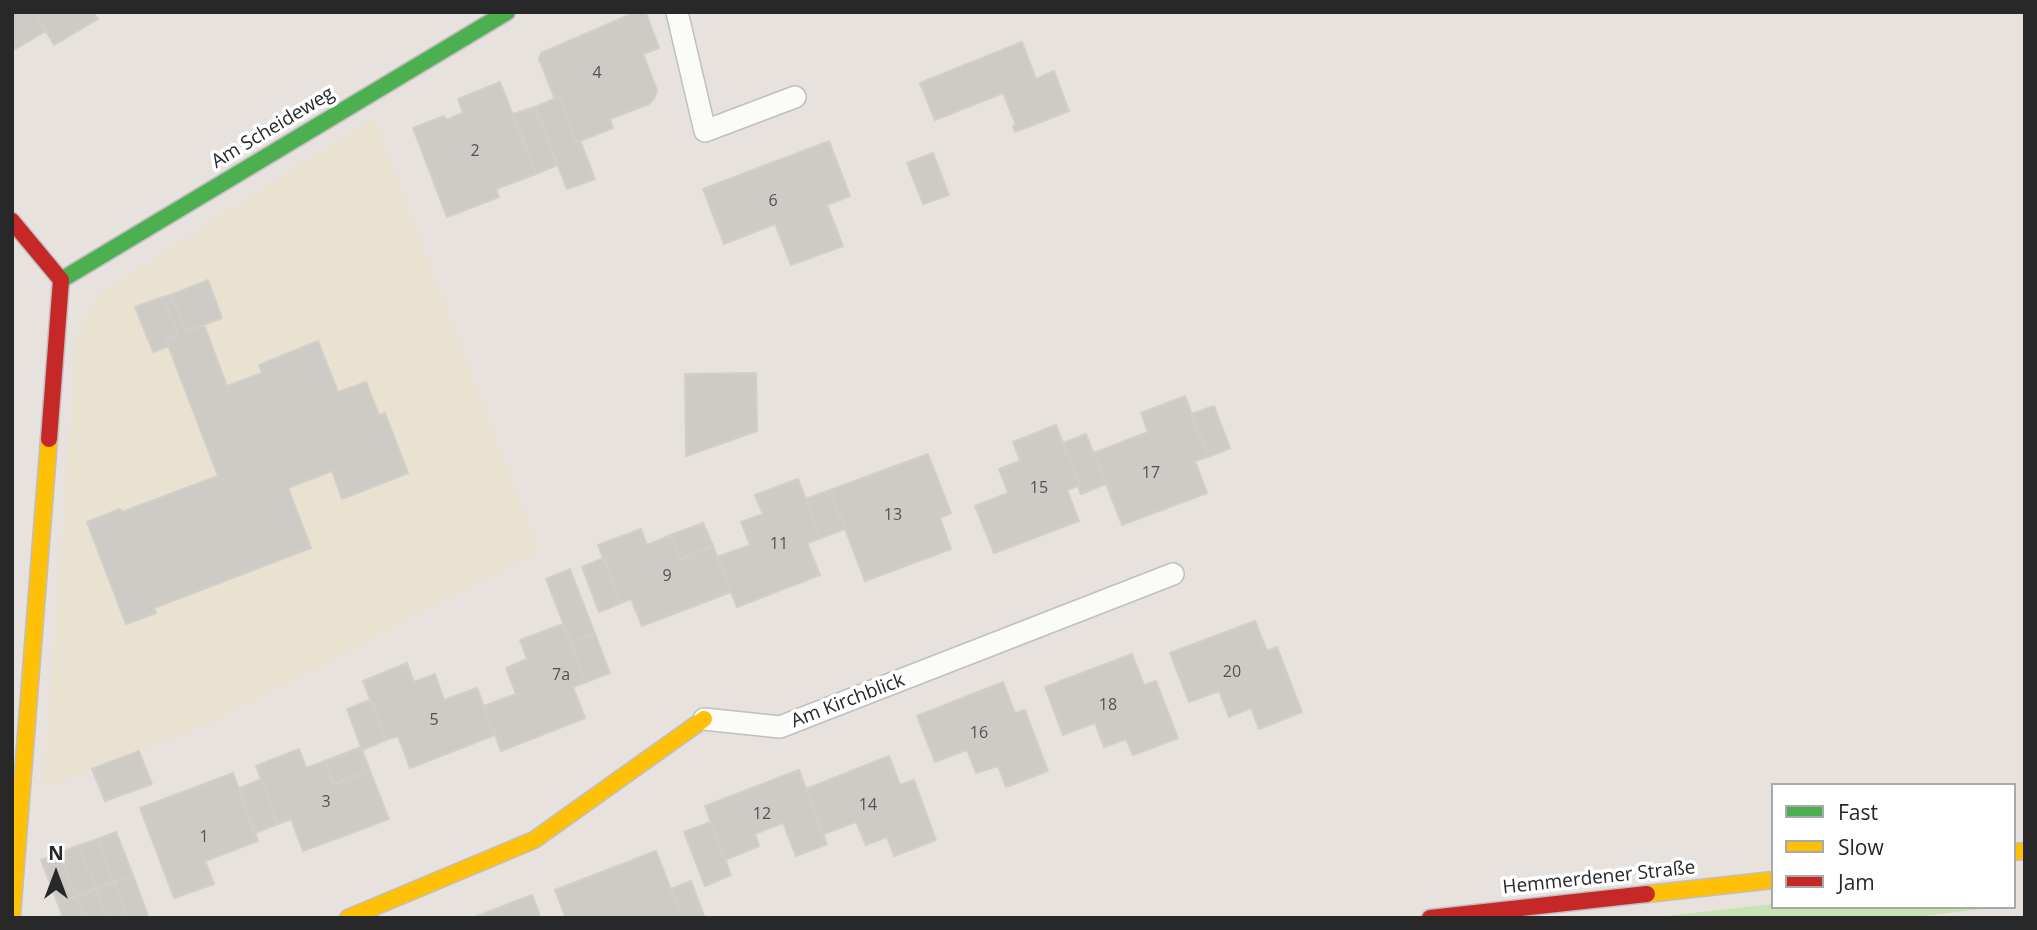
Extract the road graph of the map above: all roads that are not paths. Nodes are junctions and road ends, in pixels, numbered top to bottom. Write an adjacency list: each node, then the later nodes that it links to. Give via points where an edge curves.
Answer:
1 (507, 12): 5 (street, Am Scheideweg)
2 (677, 12): 3 (lane, via 705,131)
3 (795, 97)
4 (12, 221): 5 (street)
5 (61, 280): 9 (street)
6 (1173, 574): 7 (lane, Am Kirchblick, via 780,727)
7 (704, 719): 10 (street, Am Kirchblick, via 534,839)
8 (1771, 880): 11 (street, Hemmerdener Straße)
9 (12, 915)
10 (348, 918)
11 (1430, 918)

